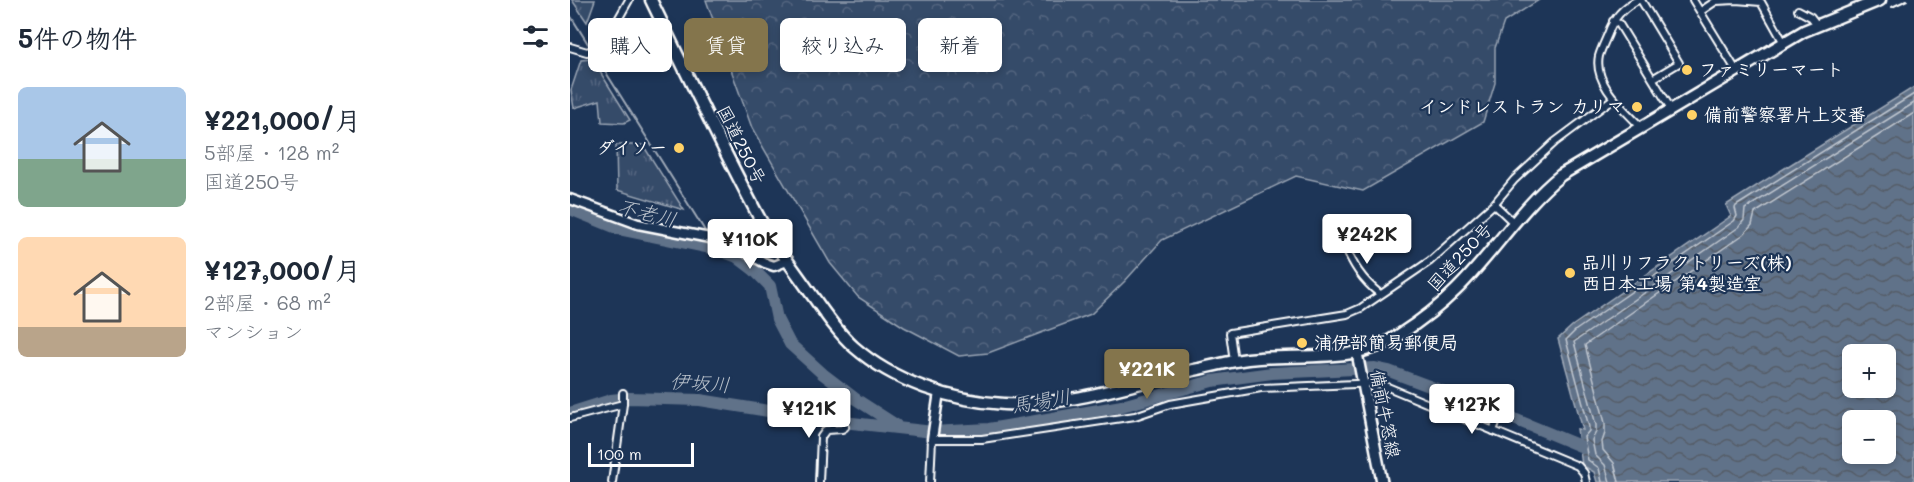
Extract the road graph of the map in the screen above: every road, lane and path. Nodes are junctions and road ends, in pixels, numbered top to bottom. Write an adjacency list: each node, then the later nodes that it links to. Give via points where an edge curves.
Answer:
1 (629, 0): 11 (street, via 603,46 587,52)
2 (651, 0): 21 (highway, 国道250号, via 762,222)
3 (1639, 0): 8 (street); 13 (street, via 1679,63)
4 (1694, 0): 7 (street)
5 (1880, 0): 9 (highway, 国道250号)
6 (1798, 10): 9 (street)
7 (1701, 11): 10 (street, via 1716,1 1761,2); 12 (street)
8 (1613, 21): 13 (street, via 1619,24); 14 (street, via 1599,58 1599,73)
9 (1818, 26): 10 (highway, 国道250号)
10 (1784, 43): 12 (highway, 国道250号)
11 (570, 47)
12 (1736, 70): 15 (highway, 国道250号)
13 (1654, 78): 15 (street)
14 (1614, 98): 16 (street); 18 (street, via 1555,142)
15 (1671, 109): 16 (highway, 国道250号)
16 (1641, 127): 19 (highway, 国道250号, via 1561,175)
17 (570, 199): 21 (main road, via 638,224 707,236 734,245 765,264 774,266)
18 (1494, 204): 19 (street); 22 (street, via 1430,261)
19 (1513, 222): 23 (highway, 国道250号, via 1455,291 1399,336)
20 (1344, 243): 22 (street, via 1357,271)
21 (787, 261): 26 (highway, 国道250号, via 853,345 881,365)
22 (1380, 294): 24 (street, via 1347,314 1230,333)
23 (1357, 356): 24 (highway, 国道250号); 25 (main road, 備前牛窓線)
24 (1234, 361): 26 (highway, 国道250号, via 1102,393 1043,402 1007,404)
25 (1362, 382): 32 (street, via 1378,383); 33 (street, via 1261,388 1170,404 1135,416 981,439); 37 (main road, 備前牛窓線)
26 (939, 392): 33 (main road)
27 (623, 394): 29 (street)
28 (1504, 400): 32 (street)
29 (623, 404): 30 (street); 34 (street)
30 (570, 418)
31 (845, 427): 35 (street, via 825,430 821,437)
32 (1493, 430): 38 (street, via 1578,466)
33 (932, 437): 36 (street)
34 (612, 482)
35 (819, 482)
36 (930, 482)
37 (1382, 482)
38 (1586, 482)

